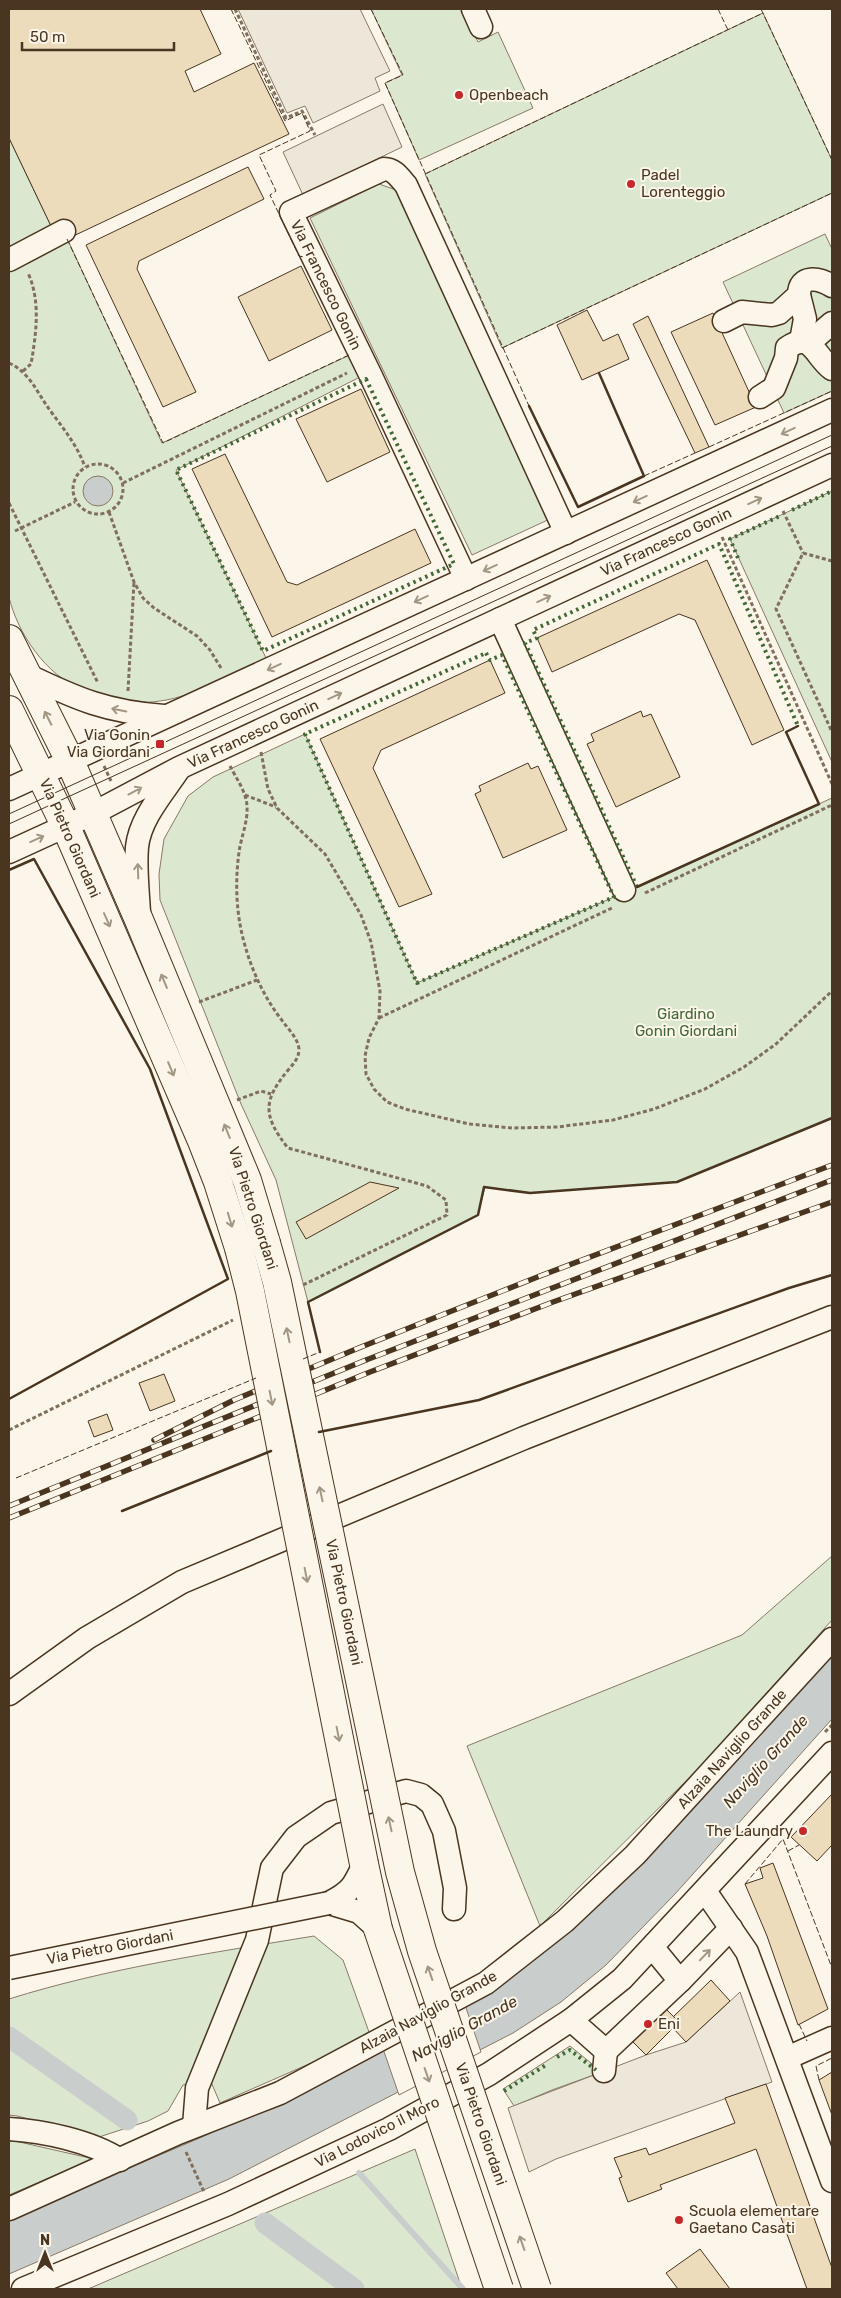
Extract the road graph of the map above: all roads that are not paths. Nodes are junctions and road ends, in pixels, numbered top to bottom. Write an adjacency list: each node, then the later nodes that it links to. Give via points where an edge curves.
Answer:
1 (64, 231): 2 (street)
2 (14, 257)
3 (832, 286): 4 (street, via 822,280 811,279 802,282)
4 (798, 295): 5 (street, via 779,313 742,312); 7 (street, via 805,319)
5 (724, 321)
6 (832, 323): 7 (street)
7 (805, 342): 8 (street); 9 (street, via 787,348 774,388)
8 (832, 369)
9 (760, 397)
10 (832, 410): 12 (street, one-way to 12)
11 (832, 465): 14 (street, Via Francesco Gonin, one-way to 11)
12 (566, 533): 13 (street, one-way to 13); 13 (street, Via Francesco Gonin, via 406,185 390,169 384,169 291,212)
13 (466, 579): 18 (street, one-way to 18)
14 (500, 619): 20 (street, Via Francesco Gonin, one-way to 14); 26 (street)
15 (9, 638): 16 (main road, Via Pietro Giordani)
16 (27, 675): 18 (street, one-way to 16, via 100,706 77,699); 19 (main road, Via Pietro Giordani, one-way to 16)
17 (9, 710): 21 (main road, Via Pietro Giordani)
18 (168, 716): 19 (street)
19 (70, 760): 21 (street); 23 (main road, Via Pietro Giordani)
20 (179, 768): 23 (street, Via Francesco Gonin, one-way to 20); 27 (street, Via Pietro Giordani, one-way to 20, via 137,847 141,831)
21 (41, 775): 22 (street); 24 (main road, Via Pietro Giordani)
22 (9, 789)
23 (92, 814): 24 (street, Via Francesco Gonin); 27 (main road, Via Pietro Giordani)
24 (66, 827): 25 (street, Via Francesco Gonin, one-way to 24); 32 (main road, Via Pietro Giordani, one-way to 32, bridge, via 202,1141 239,1248)
25 (9, 852)
26 (628, 896)
27 (139, 920): 51 (main road, Via Pietro Giordani, one-way to 27, bridge, via 422,1951 400,1872 266,1242 243,1171)
28 (832, 1317): 30 (street, via 524,1438 182,1582 87,1638)
29 (832, 1639): 44 (street, Alzaia Naviglio Grande, via 635,1855 565,1921 486,1983 280,2092)
30 (9, 1694)
31 (832, 1753): 33 (street, Via Lodovico il Moro)
32 (364, 1864): 34 (street, Via Pietro Giordani, via 354,1886); 37 (main road, Via Pietro Giordani)
33 (706, 1891): 36 (street); 38 (street, Via Lodovico il Moro)
34 (329, 1903): 37 (street, Via Pietro Giordani, via 359,1912); 39 (street, Via Pietro Giordani, bridge)
35 (454, 1909): 44 (street, via 455,1888 444,1831 432,1804 421,1795 406,1791 331,1813 296,1837 272,1868 257,1940 197,2088)
36 (731, 1928): 40 (street, one-way to 36); 43 (street, via 747,1952)
37 (378, 1929): 50 (main road, Via Pietro Giordani, one-way to 50, bridge)
38 (653, 1948): 40 (street); 41 (street, Via Lodovico il Moro, via 622,1979)
39 (9, 1968)
40 (680, 1981): 41 (street, via 605,2061)
41 (571, 2020): 49 (street, Via Lodovico il Moro, via 490,2074 389,2129 228,2204)
42 (832, 2038): 43 (street)
43 (787, 2058): 47 (street)
44 (194, 2126): 46 (street, Alzaia Naviglio Grande)
45 (9, 2129): 46 (street, via 44,2133 106,2151)
46 (120, 2160): 48 (street, Alzaia Naviglio Grande)
47 (832, 2181)
48 (9, 2209)
49 (22, 2289)
50 (499, 2289)
51 (537, 2289)

